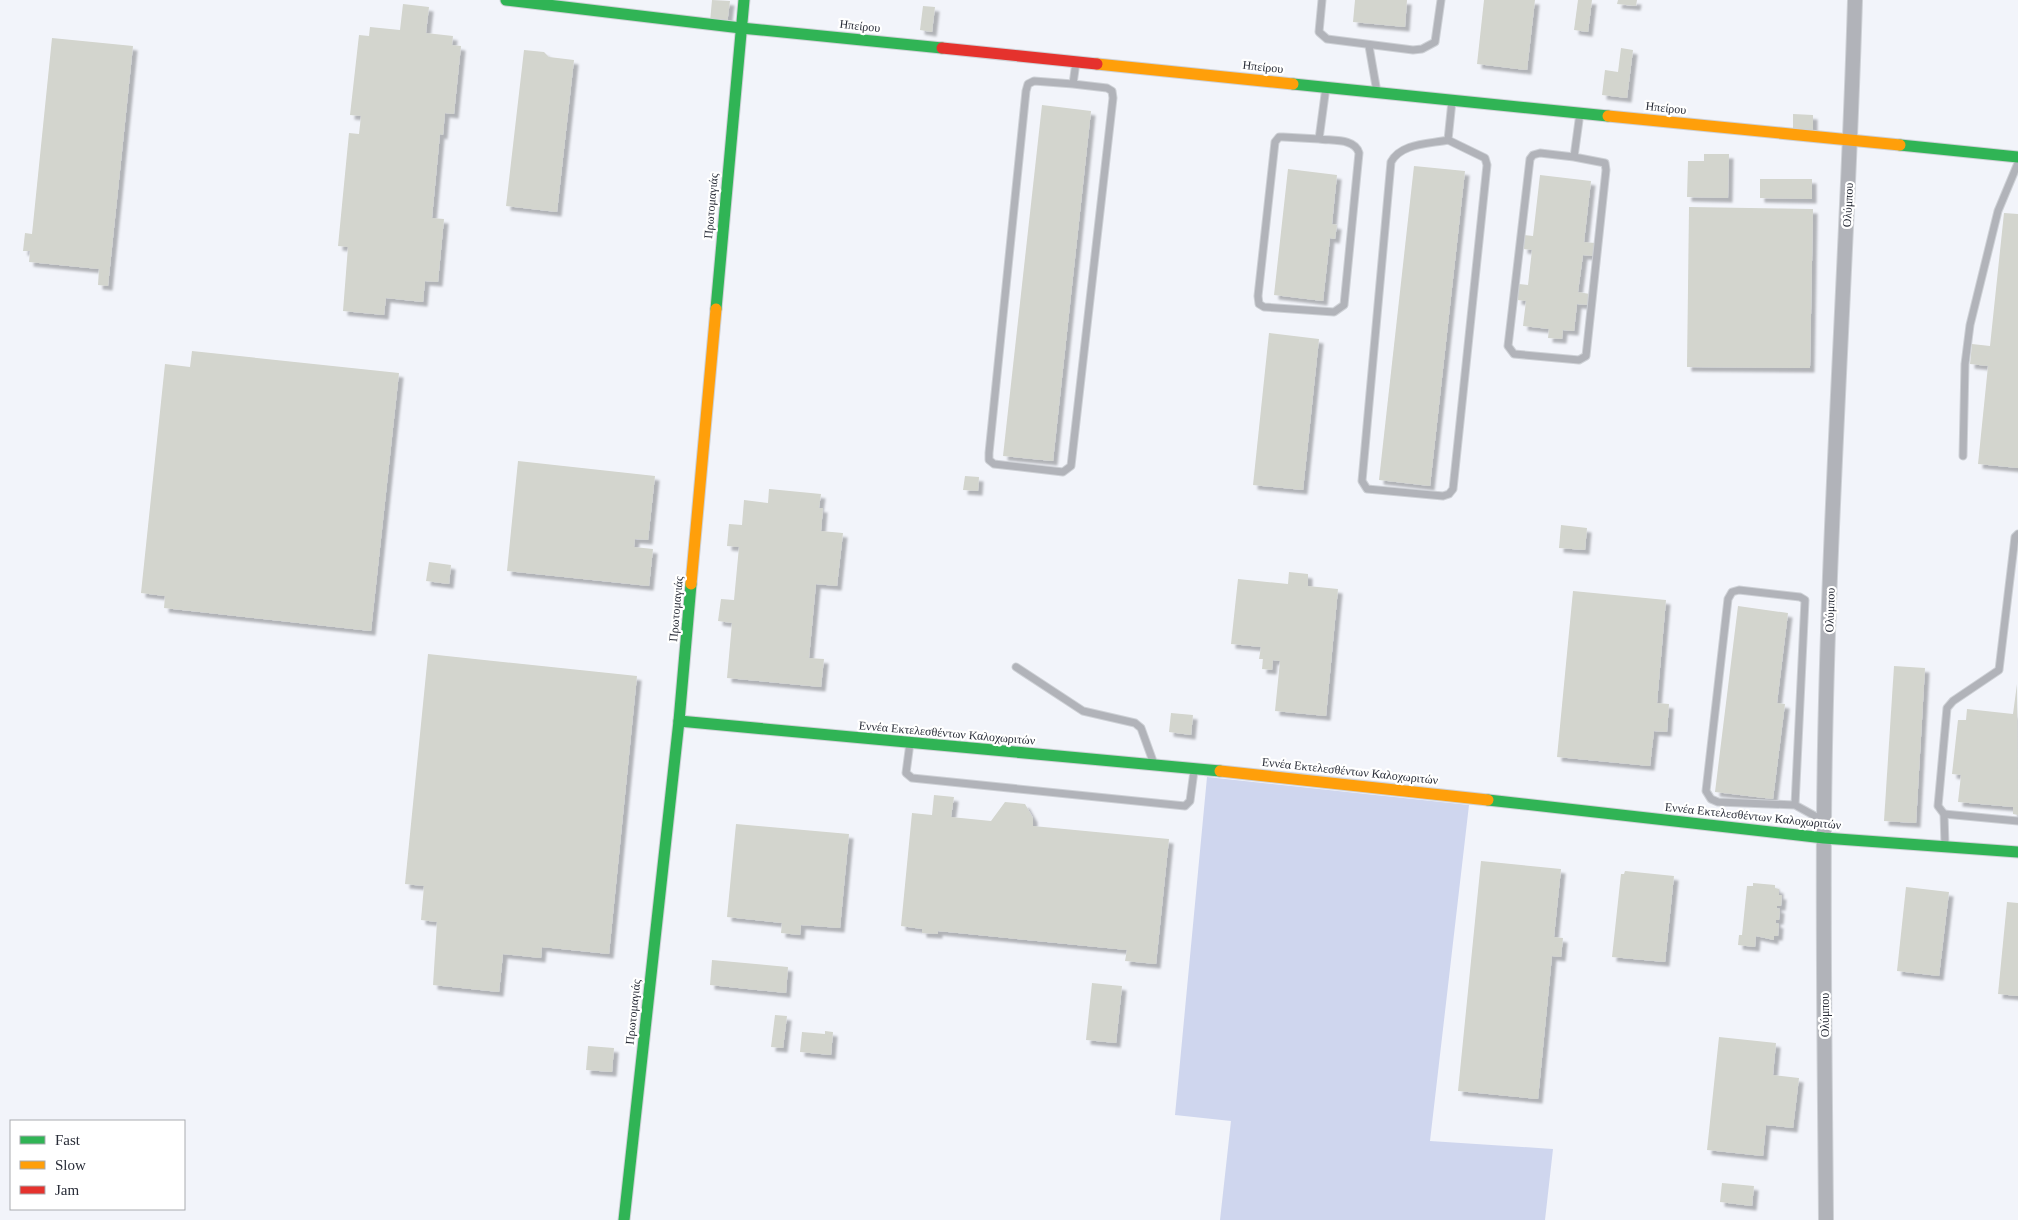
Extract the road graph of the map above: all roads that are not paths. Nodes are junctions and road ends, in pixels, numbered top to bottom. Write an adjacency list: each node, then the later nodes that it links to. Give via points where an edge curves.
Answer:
1 (506, 0): 6 (street, Ηπείρου)
2 (744, 0): 6 (street, Πρωτομαγιάς)
3 (1322, 0): 7 (lane, via 1318,32 1334,42)
4 (1441, 0): 7 (lane, via 1435,42 1413,50)
5 (1855, 0): 16 (street, Ολύμπου)
6 (741, 28): 8 (street, Ηπείρου); 23 (street, Πρωτομαγιάς)
7 (1369, 46): 11 (lane)
8 (1076, 62): 9 (lane); 10 (street, Ηπείρου)
9 (1073, 84): 9 (lane, via 1034,81 1028,84 1026,91 989,453 989,460 994,464 1063,472 1071,466 1113,98 1112,91 1107,88)
10 (1326, 87): 11 (street, Ηπείρου); 14 (lane)
11 (1377, 92): 12 (street, Ηπείρου)
12 (1452, 101): 13 (street, Ηπείρου); 15 (lane)
13 (1580, 113): 16 (street, Ηπείρου); 17 (lane)
14 (1319, 139): 14 (lane, via 1283,137 1275,142 1258,296 1259,304 1264,307 1334,312 1344,305 1359,153 1352,143)
15 (1448, 140): 15 (lane, via 1403,149 1391,162 1362,480 1367,489 1442,496 1452,489 1487,166 1485,158)
16 (1851, 140): 18 (street, Ηπείρου); 29 (street, Ολύμπου, via 1831,574)
17 (1574, 157): 17 (lane, via 1540,153 1530,159 1508,346 1514,354 1579,360 1586,356 1606,170 1605,162)
18 (2018, 157)
19 (2018, 163): 20 (lane, via 1998,210 1970,325 1965,364)
20 (1963, 456)
21 (2018, 534): 28 (lane, via 2015,537 1999,670 1947,708 1938,806)
22 (1016, 667): 25 (lane, via 1083,711 1135,723 1141,728)
23 (679, 721): 24 (street, Εννέα Εκτελεσθέντων Καλοχωριτών); 34 (street, Πρωτομαγιάς)
24 (910, 743): 25 (street, Εννέα Εκτελεσθέντων Καλοχωριτών); 26 (lane, via 906,774 912,778 1185,806 1190,801)
25 (1155, 767): 26 (street, Εννέα Εκτελεσθέντων Καλοχωριτών)
26 (1194, 770): 31 (street, Εννέα Εκτελεσθέντων Καλοχωριτών)
27 (1795, 805): 27 (lane, via 1718,802 1711,799 1706,791 1728,599 1732,592 1739,590 1805,600); 29 (lane)
28 (1944, 814): 30 (lane); 32 (lane)
29 (1824, 821): 31 (street, Ολύμπου)
30 (2018, 821)
31 (1824, 838): 32 (street, Εννέα Εκτελεσθέντων Καλοχωριτών); 35 (street, Ολύμπου)
32 (1945, 845): 33 (street, Εννέα Εκτελεσθέντων Καλοχωριτών)
33 (2018, 852)
34 (624, 1220)
35 (1826, 1220)

